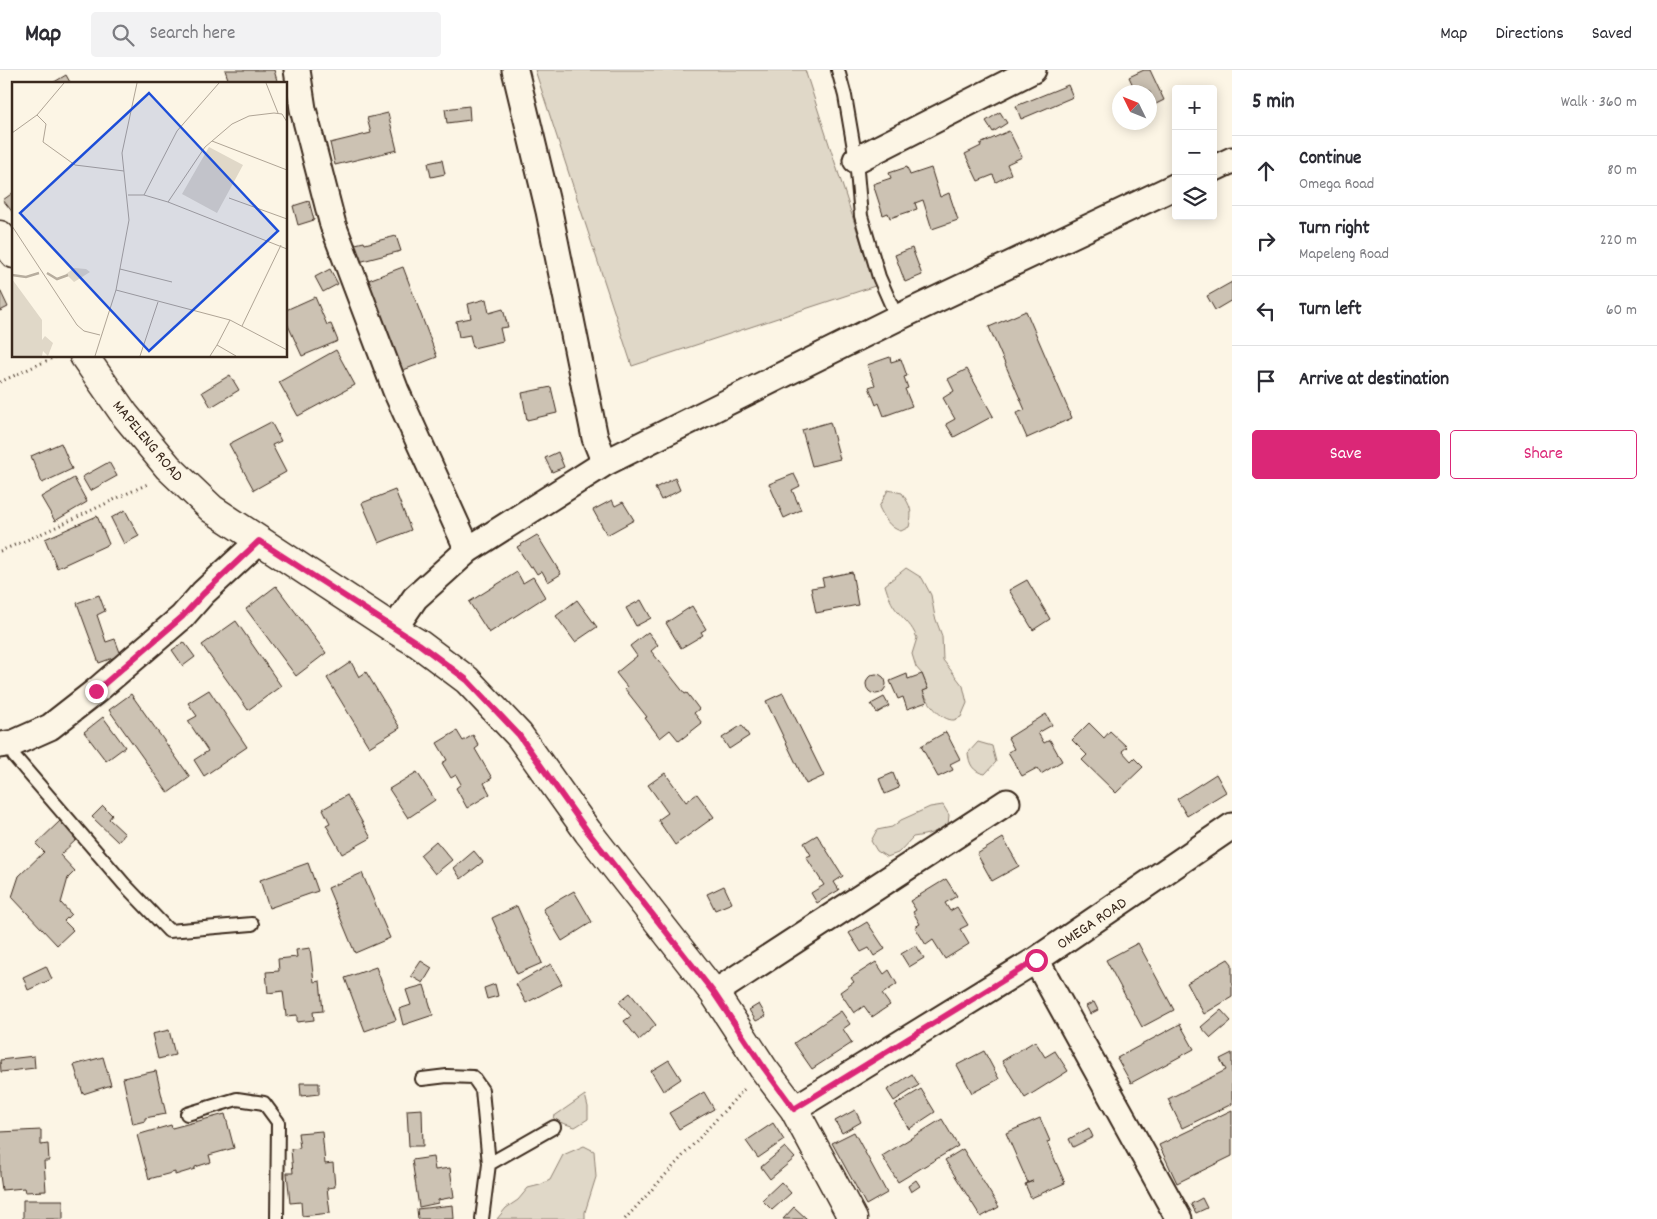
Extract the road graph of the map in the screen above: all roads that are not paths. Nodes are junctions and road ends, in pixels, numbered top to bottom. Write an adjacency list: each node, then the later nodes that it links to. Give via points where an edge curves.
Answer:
1 (298, 70): 15 (street, via 303,108 333,225 396,391)
2 (515, 70): 13 (street, via 549,212 595,438)
3 (838, 70): 5 (lane)
4 (1033, 70): 5 (street)
5 (856, 160): 11 (lane, via 861,216 879,277)
6 (1232, 160): 7 (street)
7 (1217, 166)
8 (1172, 188): 11 (street)
9 (0, 235): 10 (street)
10 (12, 251)
11 (897, 318): 13 (street)
12 (85, 358): 14 (street, MAPELENG ROAD, via 125,415 168,467 212,509)
13 (604, 462): 15 (street)
14 (259, 541): 16 (street, MAPELENG ROAD); 17 (street, via 182,617 96,691 50,727)
15 (468, 550): 16 (street, via 415,598)
16 (394, 630): 22 (street, MAPELENG ROAD, via 419,644 467,680 519,735 588,832)
17 (7, 744): 20 (lane, via 124,884 169,931)
18 (1007, 802): 22 (street)
19 (1232, 826): 21 (street, OMEGA ROAD)
20 (252, 924)
21 (1036, 960): 24 (street, OMEGA ROAD); 31 (street)
22 (714, 993): 24 (street, MAPELENG ROAD)
23 (422, 1079): 27 (lane, via 447,1076 473,1078 482,1090)
24 (794, 1109): 30 (street, MAPELENG ROAD)
25 (187, 1114): 28 (lane, via 237,1099 264,1103 278,1122)
26 (554, 1127): 27 (lane)
27 (489, 1164): 29 (lane)
28 (277, 1219)
29 (482, 1219)
30 (853, 1219)
31 (1179, 1219)

